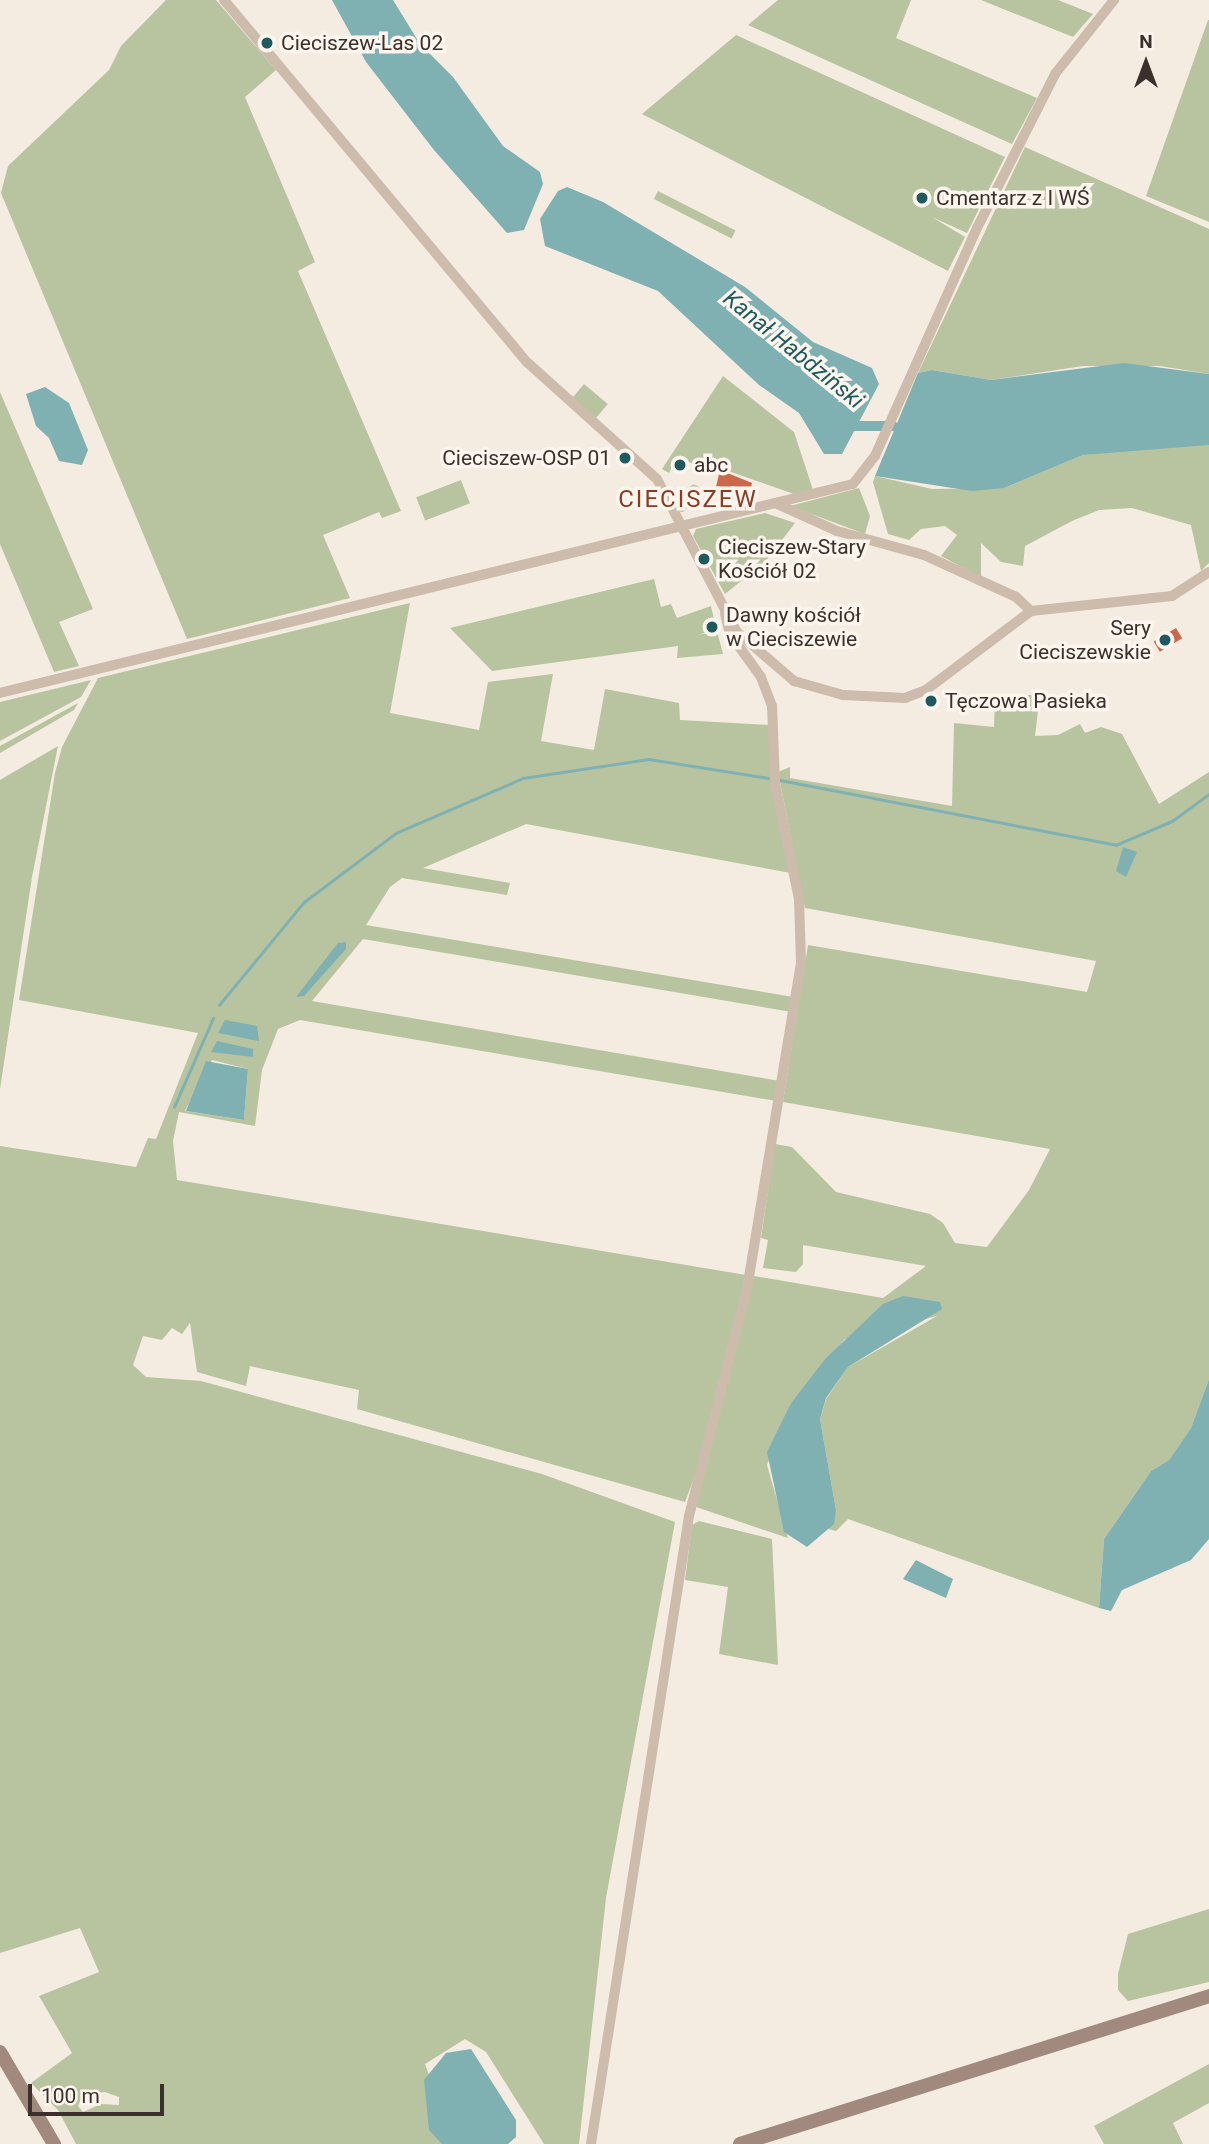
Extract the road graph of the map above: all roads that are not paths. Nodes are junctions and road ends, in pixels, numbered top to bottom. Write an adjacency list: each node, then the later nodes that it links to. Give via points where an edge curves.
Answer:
1 (224, 0): 6 (street, via 528,363 657,479)
2 (1114, 0): 4 (street, via 1055,74 862,477 845,489)
3 (694, 490): 5 (street)
4 (775, 503): 6 (street); 8 (street, via 837,531 923,555 1016,597)
5 (682, 507)
6 (683, 524): 9 (street); 10 (street)
7 (1209, 572): 8 (street, via 1172,596)
8 (1031, 611): 9 (street, via 926,690 888,699 834,693 794,681 759,656)
9 (725, 614): 14 (street, via 730,634 761,677 772,706 775,783 799,899 801,962 747,1289 690,1516)
10 (0, 693)
11 (1209, 1996): 15 (street)
12 (0, 2052): 13 (street)
13 (54, 2144)
14 (591, 2144)
15 (740, 2144)

